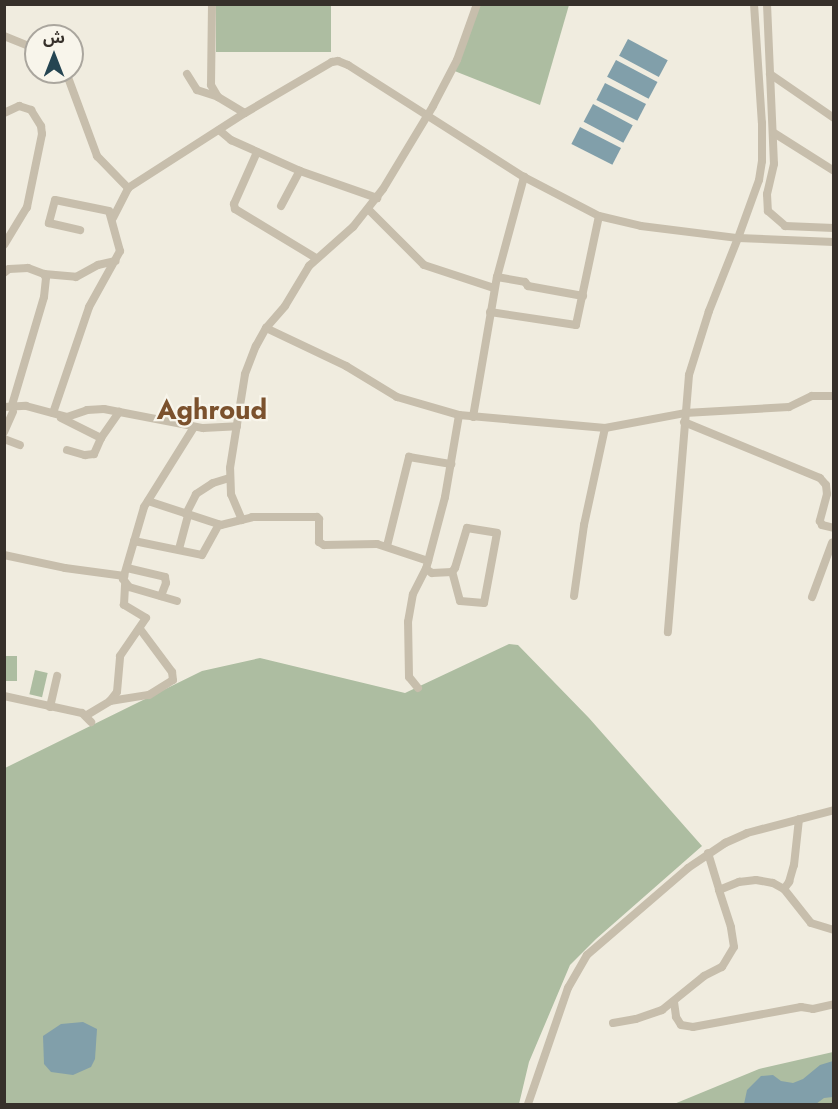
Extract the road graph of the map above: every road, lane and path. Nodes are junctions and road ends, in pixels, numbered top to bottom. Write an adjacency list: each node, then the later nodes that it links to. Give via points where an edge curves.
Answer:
1 (212, 4): 10 (street, via 211,85)
2 (477, 4): 13 (street, via 457,60)
3 (754, 4): 29 (street, via 763,153 759,180)
4 (768, 4): 8 (street)
5 (4, 36): 6 (street)
6 (24, 44)
7 (187, 74): 10 (street, via 197,90)
8 (770, 74): 14 (street); 16 (street)
9 (70, 84): 21 (street, via 97,156)
10 (218, 97): 12 (street)
11 (4, 113): 31 (street, via 19,106 31,111 42,134 27,207)
12 (245, 113): 13 (street, via 338,61); 15 (street)
13 (426, 116): 20 (street); 22 (street)
14 (834, 118)
15 (219, 130): 17 (street); 21 (street)
16 (774, 133): 19 (street); 27 (street, via 768,211 784,226)
17 (257, 152): 18 (street); 32 (street, via 235,209)
18 (300, 171): 22 (street); 23 (street)
19 (834, 171)
20 (524, 177): 25 (street); 36 (street)
21 (128, 188): 26 (street)
22 (377, 198): 24 (street)
23 (281, 206)
24 (368, 209): 32 (street); 37 (street, via 424,265)
25 (599, 216): 29 (street, via 640,226); 38 (street)
26 (113, 218): 28 (street, via 106,209 55,200 50,223); 33 (street, via 120,251)
27 (834, 228)
28 (80, 230)
29 (738, 238): 30 (street); 47 (street, via 702,332 690,375)
30 (834, 242)
31 (4, 245)
32 (316, 258): 40 (street)
33 (116, 261): 35 (street, via 76,277); 44 (street, via 92,299)
34 (4, 273): 35 (street, via 28,268)
35 (44, 274): 42 (street, via 44,297)
36 (497, 277): 37 (street); 38 (street)
37 (494, 288): 39 (street)
38 (583, 296): 39 (street, via 573,326)
39 (490, 312): 46 (street)
40 (266, 328): 45 (street, via 346,366 397,397); 48 (street, via 248,367)
41 (834, 396): 47 (street, via 817,395 782,407)
42 (10, 408): 44 (street); 51 (street)
43 (119, 412): 44 (street, via 92,409 72,417); 49 (street); 52 (street)
44 (56, 415): 52 (street)
45 (459, 415): 46 (street); 56 (street)
46 (473, 417): 50 (street)
47 (685, 418): 50 (street); 62 (street, via 820,478 826,485 820,521); 77 (street)
48 (237, 426): 49 (street); 57 (street)
49 (194, 427): 58 (street)
50 (605, 428): 73 (street, via 584,525)
51 (4, 432)
52 (101, 438): 55 (street, via 94,454)
53 (4, 439): 54 (street)
54 (20, 445)
55 (67, 450)
56 (451, 464): 65 (street, via 409,457); 69 (street)
57 (229, 478): 59 (street, via 196,494); 60 (street, via 231,495)
58 (148, 501): 59 (street); 63 (street)
59 (187, 514): 61 (street); 66 (street)
60 (242, 520): 61 (street); 65 (street, via 317,518 321,544)
61 (219, 524): 66 (street, via 205,554)
62 (834, 528)
63 (134, 542): 66 (street); 71 (street)
64 (832, 543): 68 (street)
65 (387, 546): 69 (street)
66 (179, 549)
67 (4, 555): 71 (street)
68 (830, 562): 74 (street)
69 (427, 565): 70 (street, via 432,573); 79 (street, via 413,594 406,632 409,677)
70 (452, 572): 70 (street, via 467,528 497,533 484,603 460,601)
71 (125, 576): 72 (street); 72 (street, via 165,577); 76 (street, via 124,606 145,616)
72 (160, 596): 75 (street)
73 (574, 596)
74 (812, 597)
75 (177, 601)
76 (140, 628): 81 (street, via 120,656 119,686); 81 (street, via 172,672 173,680 149,695)
77 (668, 632)
78 (57, 676): 82 (street)
79 (418, 688)
80 (4, 696): 82 (street)
81 (110, 701): 82 (street, via 89,719)
82 (50, 707)
83 (834, 810): 84 (street)
84 (799, 819): 85 (street, via 747,833); 86 (street, via 794,866)
85 (708, 853): 87 (street); 92 (street, via 587,955 568,988)
86 (784, 888): 87 (street, via 756,880); 88 (street, via 811,923)
87 (719, 890): 89 (street, via 734,947 722,967 704,976)
88 (834, 930)
89 (674, 1002): 90 (street, via 681,1025 693,1027); 91 (street, via 636,1019)
90 (834, 1004)
91 (613, 1023)
92 (528, 1104)

